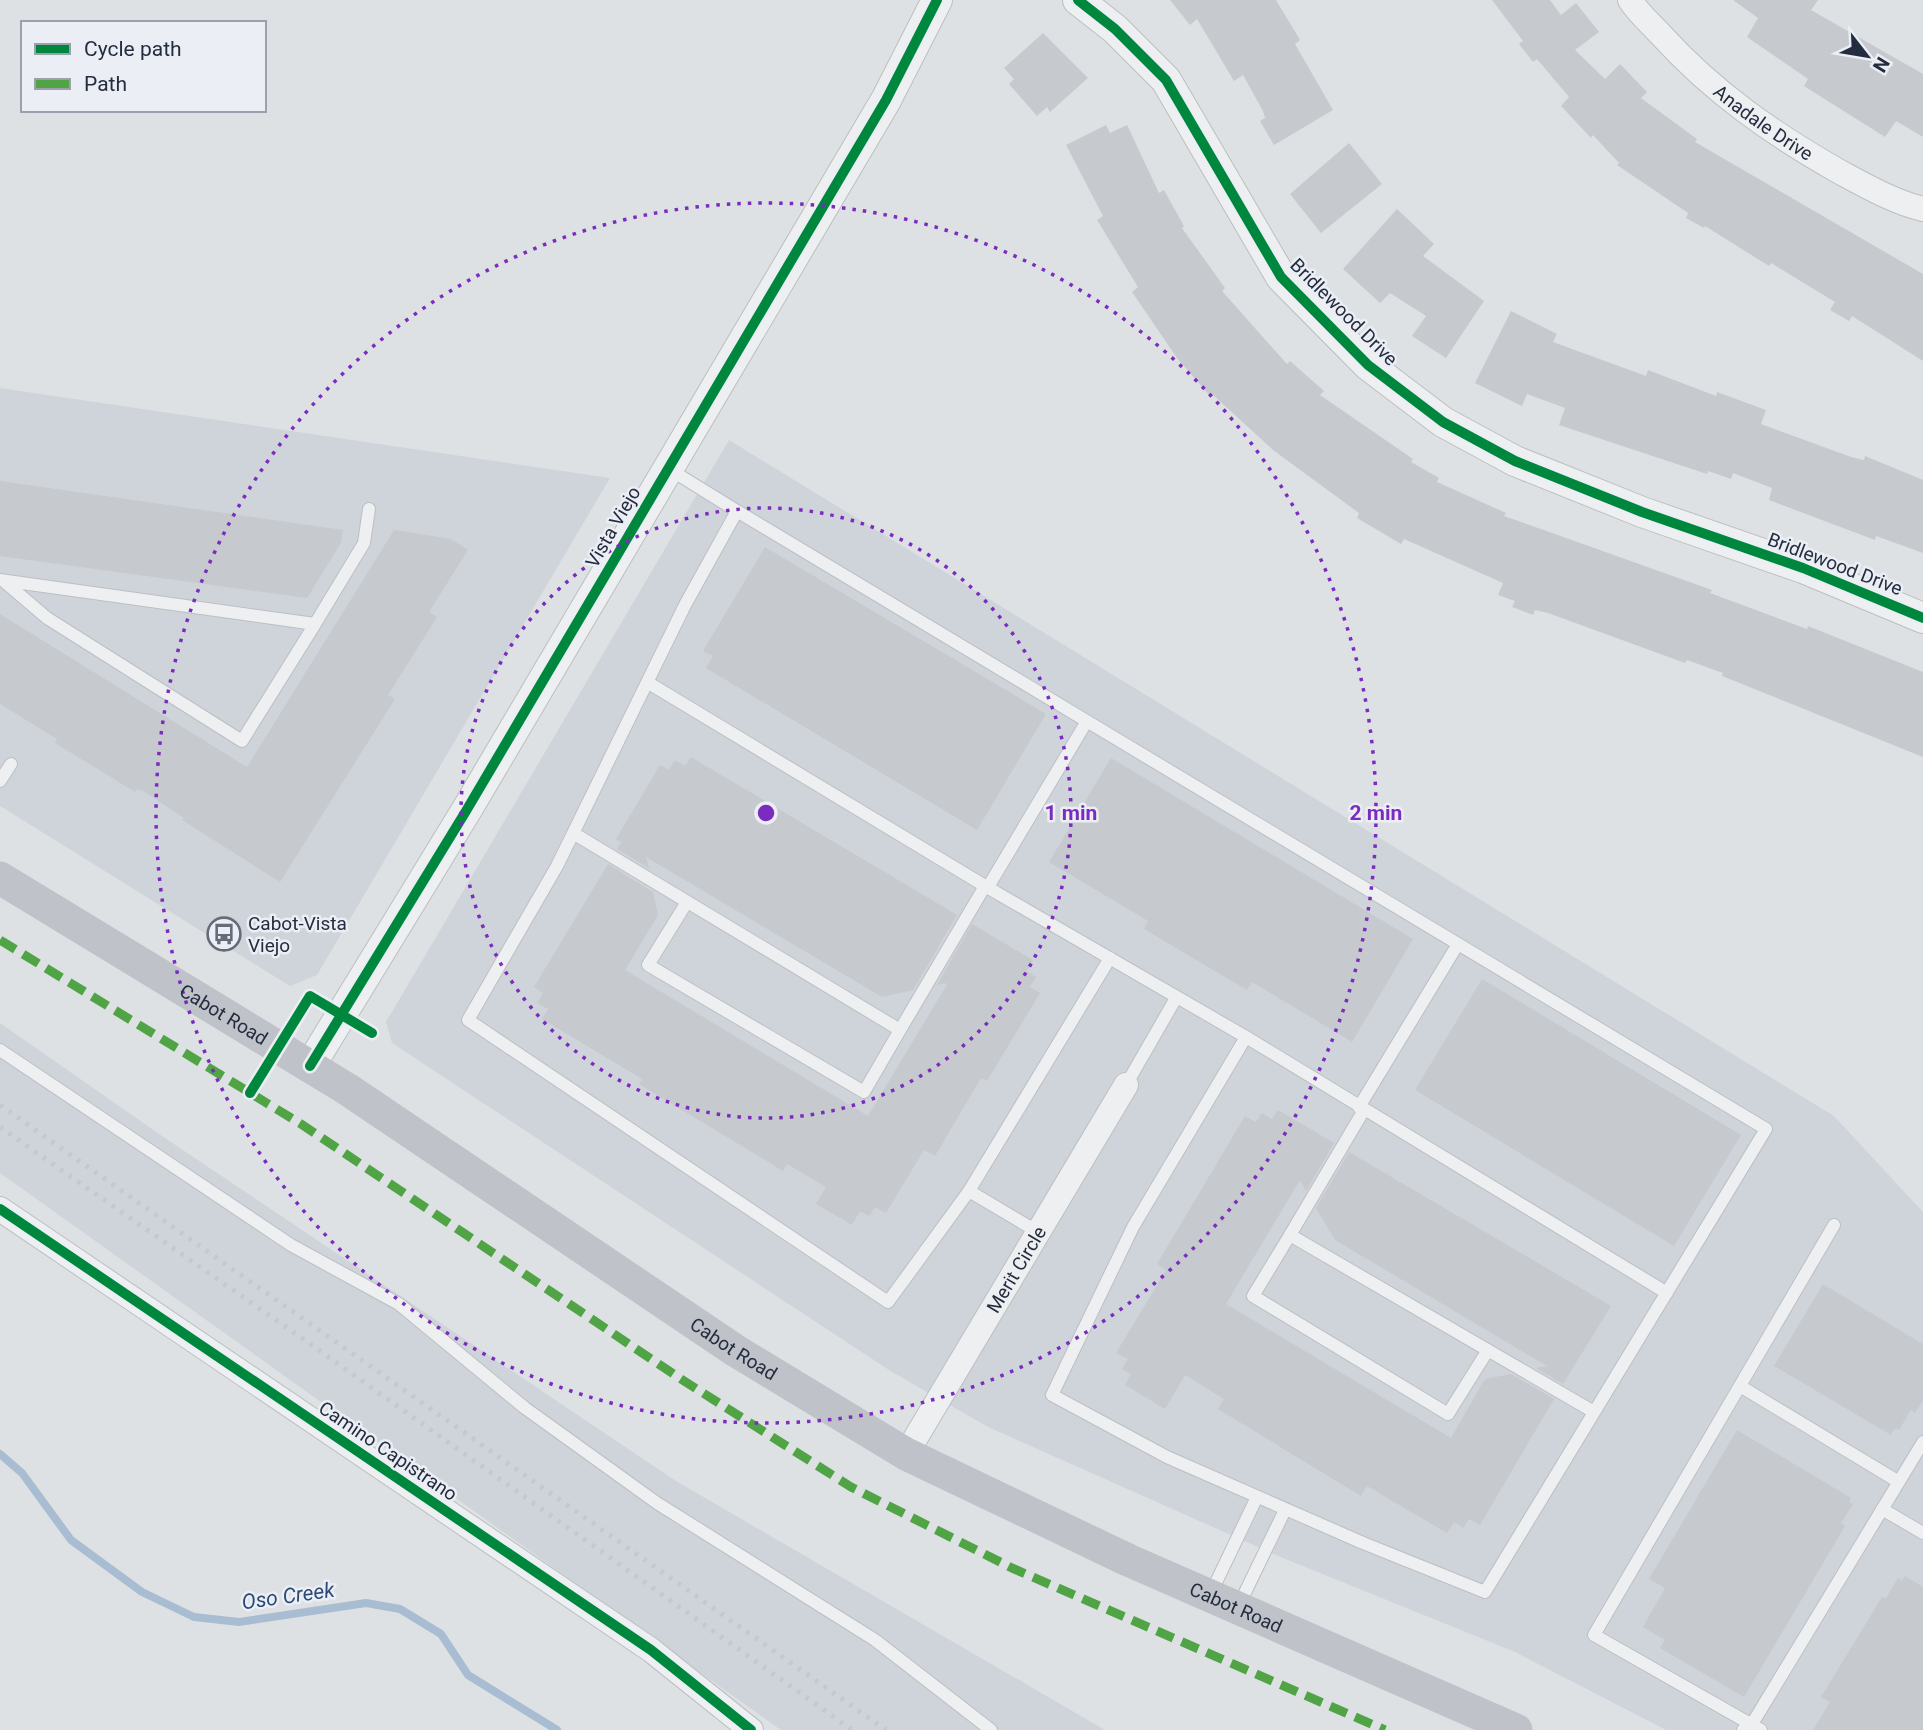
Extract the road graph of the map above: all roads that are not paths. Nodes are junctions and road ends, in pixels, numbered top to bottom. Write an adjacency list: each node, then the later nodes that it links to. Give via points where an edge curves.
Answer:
1 (937, 0): 5 (street, Vista Viejo, via 887,100)
2 (1078, 0): 9 (street, Bridlewood Drive, via 1166,80 1281,277 1368,365 1443,422 1528,466)
3 (1630, 0): 4 (street, Anadale Drive, via 1687,64 1742,111 1860,183)
4 (1923, 209)
5 (668, 468): 7 (lane); 25 (street, Vista Viejo)
6 (369, 509): 10 (lane, via 364,543)
7 (737, 511): 11 (lane); 12 (lane)
8 (2, 581): 10 (lane); 10 (lane, via 47,618 242,741)
9 (1923, 618)
10 (315, 624)
11 (647, 682): 15 (lane); 17 (lane)
12 (1087, 721): 17 (lane); 19 (lane)
13 (11, 764): 14 (lane)
14 (0, 781)
15 (573, 833): 18 (lane); 28 (lane, via 468,1020 888,1303)
16 (0, 877): 25 (main road, Cabot Road)
17 (986, 886): 20 (lane); 22 (lane)
18 (687, 902): 22 (lane); 22 (lane, via 648,965 864,1093)
19 (1458, 944): 27 (lane); 33 (lane, via 1766,1129)
20 (1110, 958): 21 (lane); 28 (lane)
21 (1176, 998): 23 (lane); 26 (lane)
22 (900, 1030)
23 (1246, 1037): 27 (lane); 40 (lane, via 1133,1227 1052,1395 1167,1457)
24 (0, 1050): 47 (lane, via 279,1238 399,1304 536,1416 657,1503 875,1640)
25 (310, 1066): 38 (main road, Cabot Road, via 736,1351)
26 (1126, 1085): 31 (street, Merit Circle)
27 (1362, 1109): 32 (lane); 33 (lane)
28 (970, 1191): 31 (lane)
29 (0, 1209): 46 (street, Camino Capistrano, via 651,1650)
30 (1834, 1225): 35 (lane)
31 (1038, 1233): 38 (street, Merit Circle)
32 (1290, 1235): 34 (lane); 34 (lane, via 1253,1296 1448,1414)
33 (1667, 1293): 36 (lane)
34 (1488, 1350): 36 (lane)
35 (1740, 1386): 39 (lane); 45 (lane, via 1594,1635)
36 (1594, 1412): 42 (lane, via 1485,1592)
37 (1923, 1442): 39 (lane)
38 (906, 1454): 44 (main road, Cabot Road)
39 (1899, 1482): 41 (lane)
40 (1257, 1497): 42 (lane); 44 (lane)
41 (1882, 1509): 43 (lane); 45 (lane)
42 (1285, 1510): 44 (lane)
43 (1923, 1533)
44 (1224, 1601): 48 (main road, Cabot Road)
45 (1752, 1729)
46 (751, 1730)
47 (991, 1730)
48 (1516, 1730)

